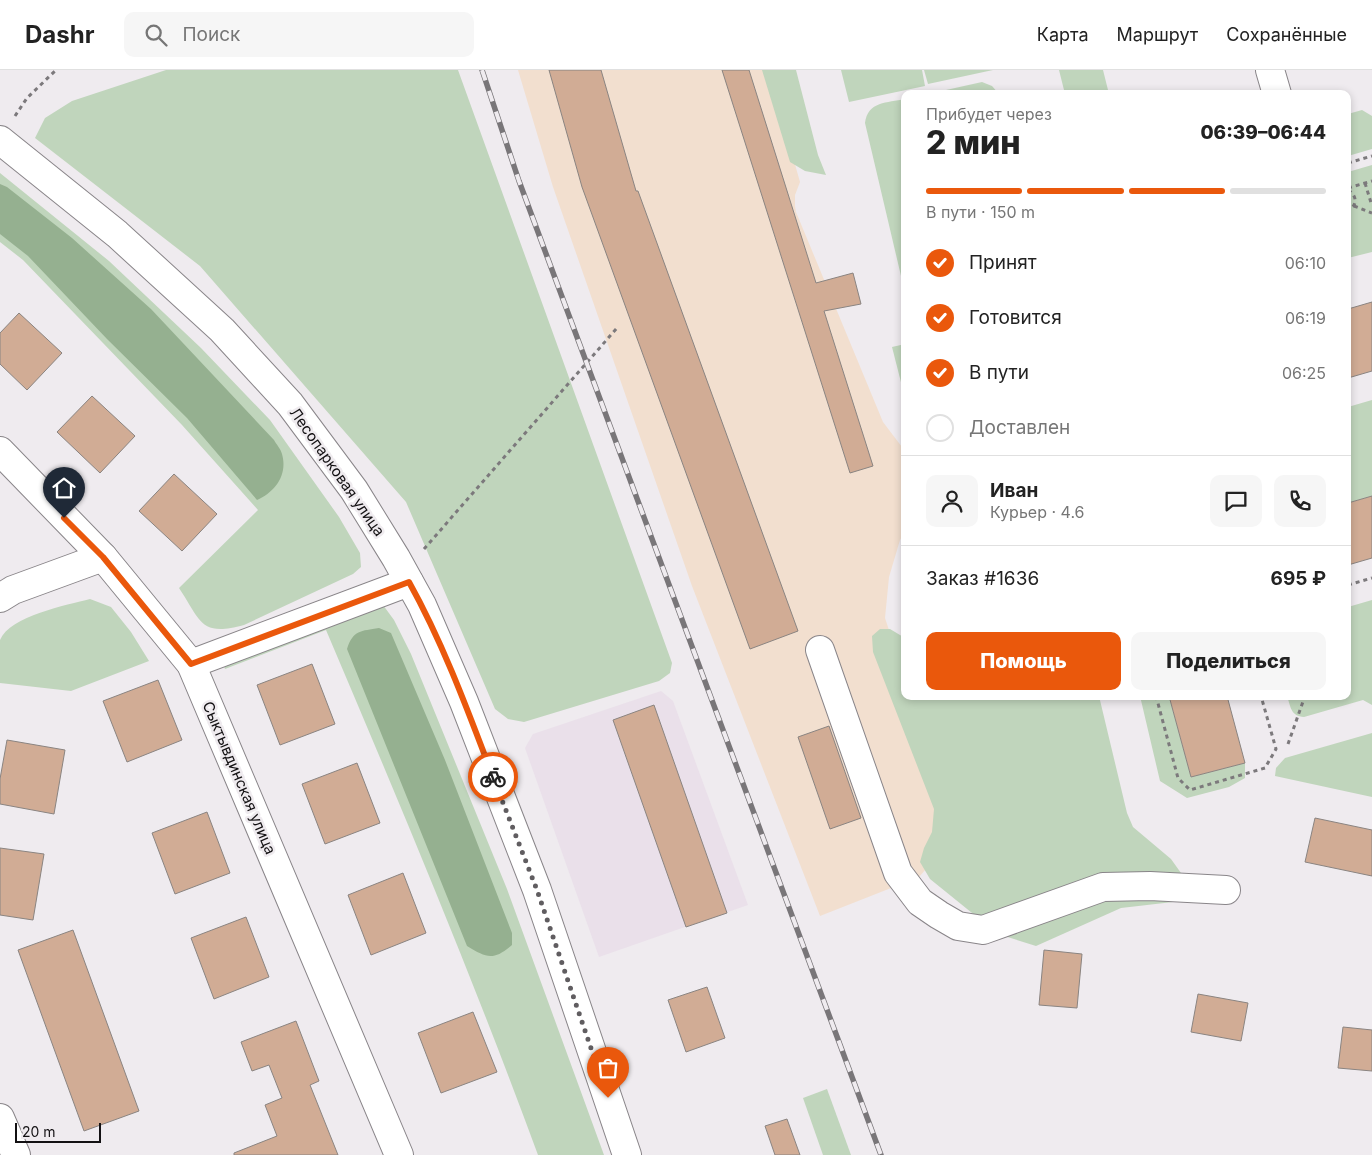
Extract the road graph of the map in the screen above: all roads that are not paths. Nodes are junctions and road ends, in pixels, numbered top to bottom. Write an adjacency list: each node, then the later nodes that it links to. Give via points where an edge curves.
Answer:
1 (1270, 70): 2 (street)
2 (1276, 90)
3 (5, 131): 6 (street, Лесопарковая улица, via 222,330 290,404 354,490)
4 (0, 451): 5 (street, Сыктывдинская улица)
5 (103, 557): 7 (street, via 13,590); 9 (street, Сыктывдинская улица)
6 (409, 582): 9 (street); 14 (street, Лесопарковая улица, via 464,702 537,890)
7 (0, 598)
8 (820, 650): 10 (street, via 898,873 920,902 939,915 958,926 983,930 1103,887)
9 (191, 664): 13 (street, Сыктывдинская улица)
10 (1226, 890)
11 (0, 1118): 12 (street)
12 (16, 1155)
13 (399, 1155)
14 (627, 1155)

